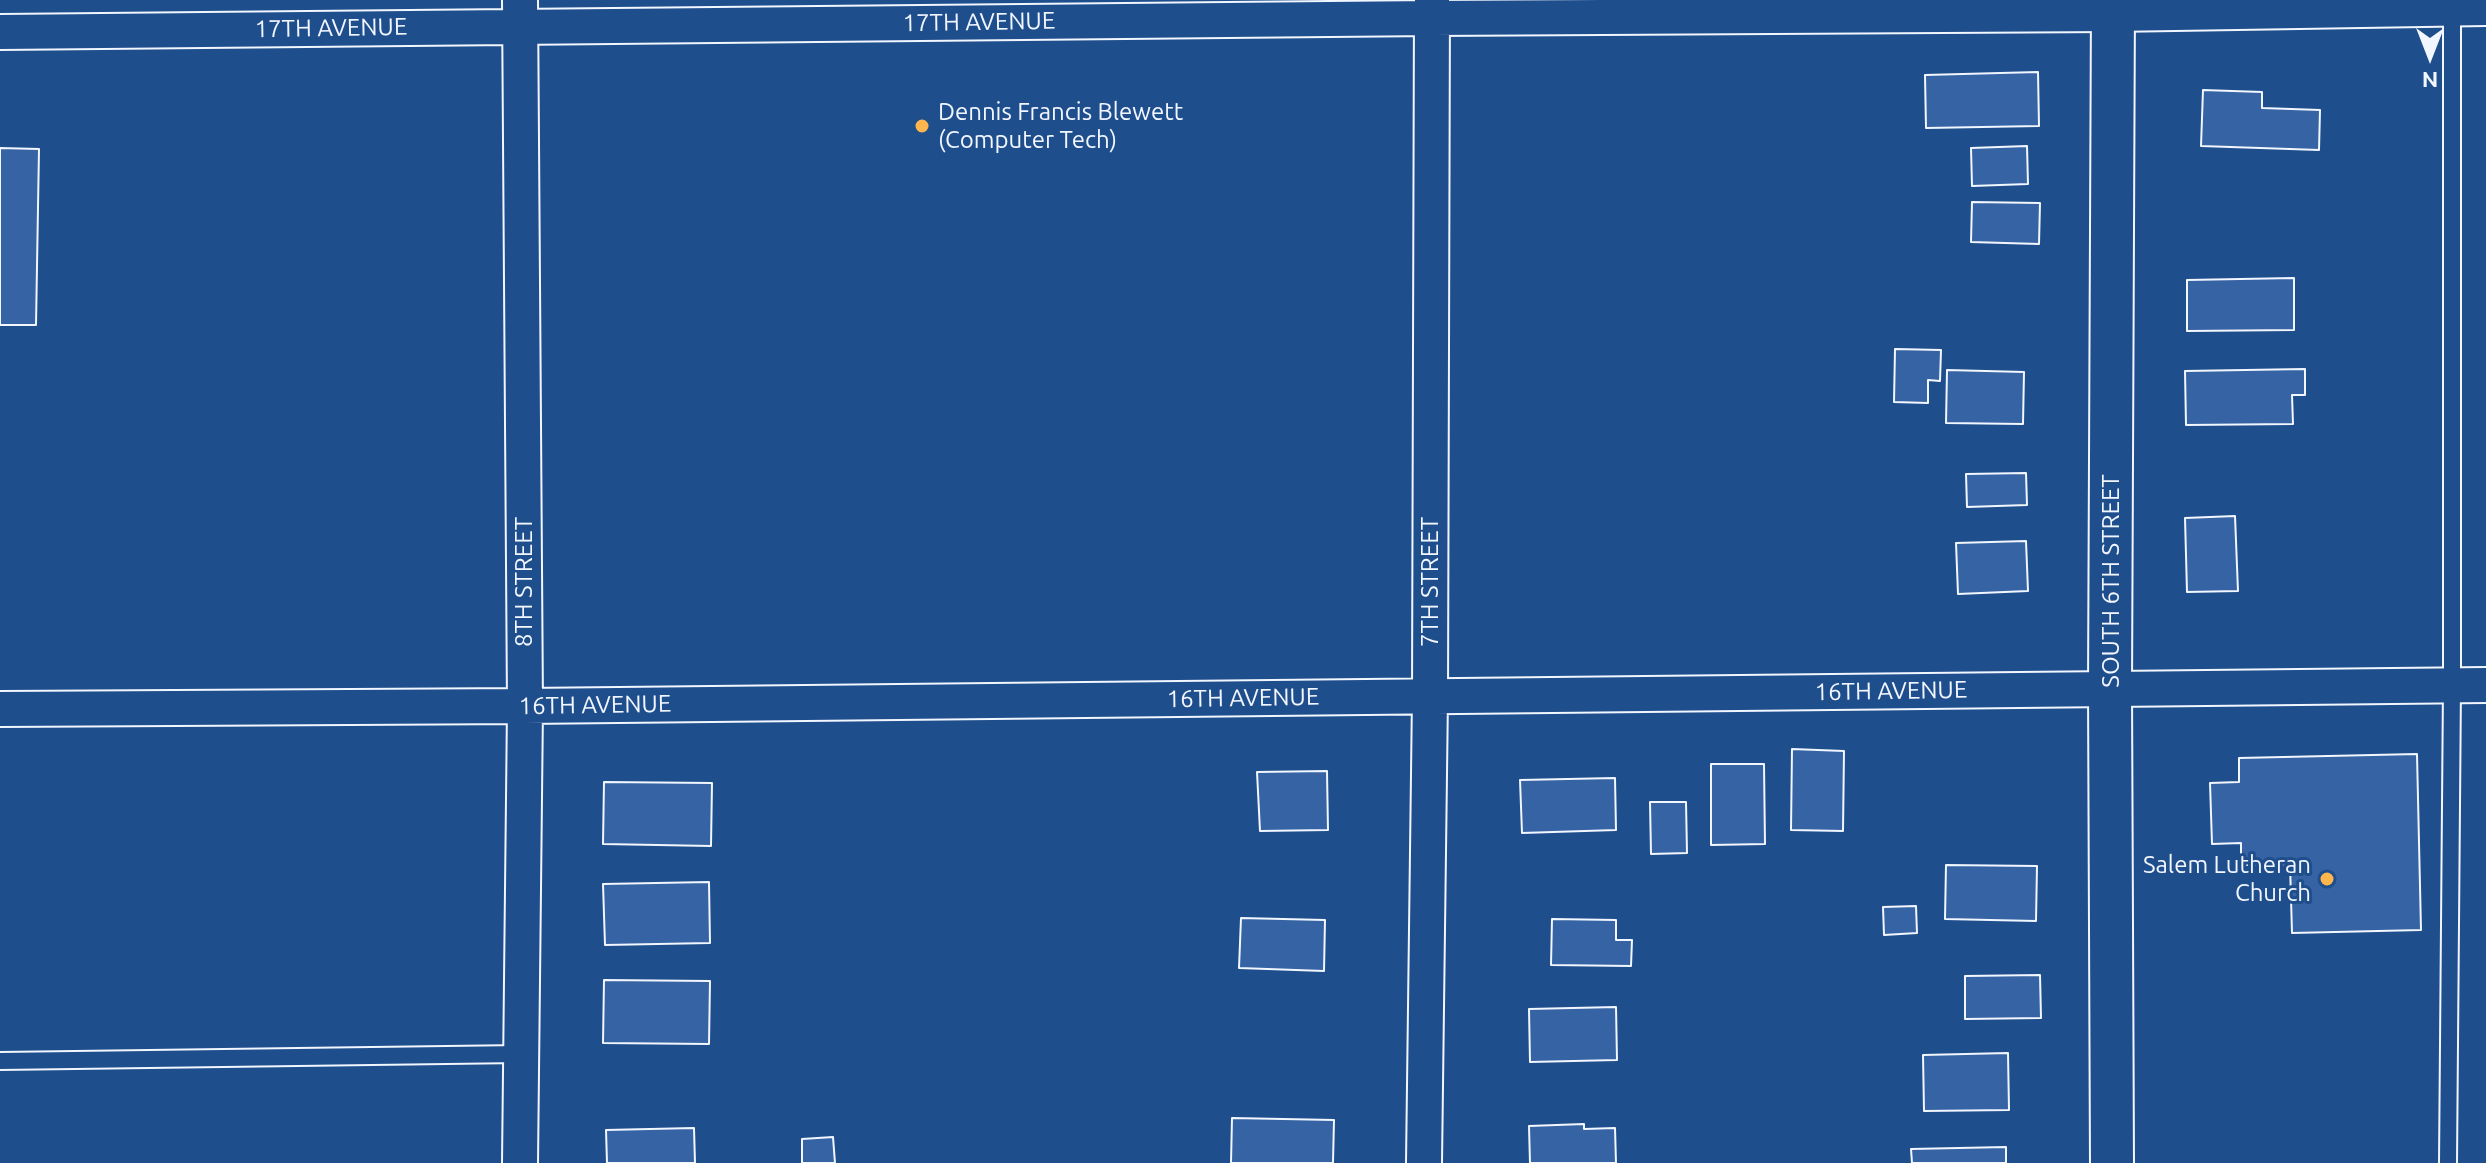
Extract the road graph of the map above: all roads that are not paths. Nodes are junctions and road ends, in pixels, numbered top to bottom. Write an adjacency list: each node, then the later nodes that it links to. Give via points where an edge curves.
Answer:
1 (2452, 4): 2 (street, 17TH AVENUE); 3 (street, 17TH AVENUE); 7 (lane)
2 (2113, 7): 4 (street, 17TH AVENUE); 9 (street, SOUTH 6TH STREET)
3 (2486, 8)
4 (1432, 9): 5 (street, 17TH AVENUE); 10 (street, 7TH STREET)
5 (520, 13): 6 (street, 17TH AVENUE); 11 (street, 8TH STREET)
6 (0, 32)
7 (2452, 685): 8 (street, 16TH AVENUE); 9 (street, 16TH AVENUE); 18 (lane)
8 (2486, 685)
9 (2110, 688): 10 (street, 16TH AVENUE); 17 (street, SOUTH 6TH STREET)
10 (1430, 696): 11 (street, 16TH AVENUE); 16 (street, 7TH STREET)
11 (525, 706): 12 (street, 16TH AVENUE); 13 (street, 8TH STREET)
12 (0, 709)
13 (521, 1054): 14 (lane); 15 (street, 8TH STREET)
14 (0, 1061)
15 (520, 1163)
16 (1424, 1163)
17 (2112, 1163)
18 (2448, 1163)

